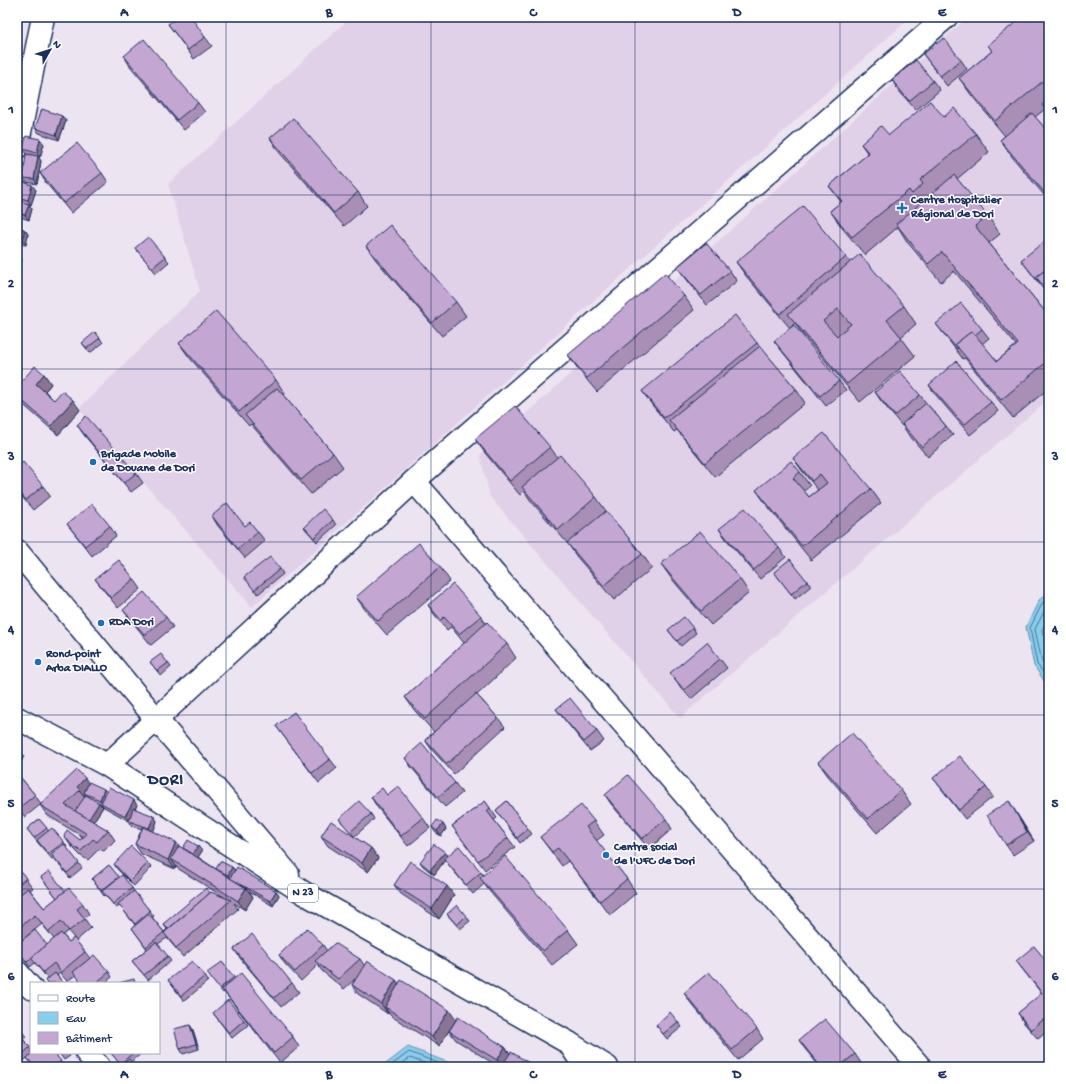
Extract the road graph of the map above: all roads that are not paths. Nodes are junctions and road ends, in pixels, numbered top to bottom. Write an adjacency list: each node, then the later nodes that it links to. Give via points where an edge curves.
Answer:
1 (43, 17): 3 (street)
2 (946, 17): 4 (street)
3 (17, 147)
4 (414, 481): 7 (street); 17 (street)
5 (17, 551): 7 (street)
6 (17, 718): 8 (street, N 23)
7 (157, 720): 8 (street); 9 (street)
8 (107, 765): 9 (street, N 23)
9 (304, 893): 12 (street, N 23)
10 (17, 972): 11 (street)
11 (30, 987)
12 (569, 1043): 15 (street, N 23); 16 (street)
13 (88, 1054): 14 (street)
14 (99, 1067)
15 (585, 1067)
16 (607, 1067)
17 (920, 1067)

